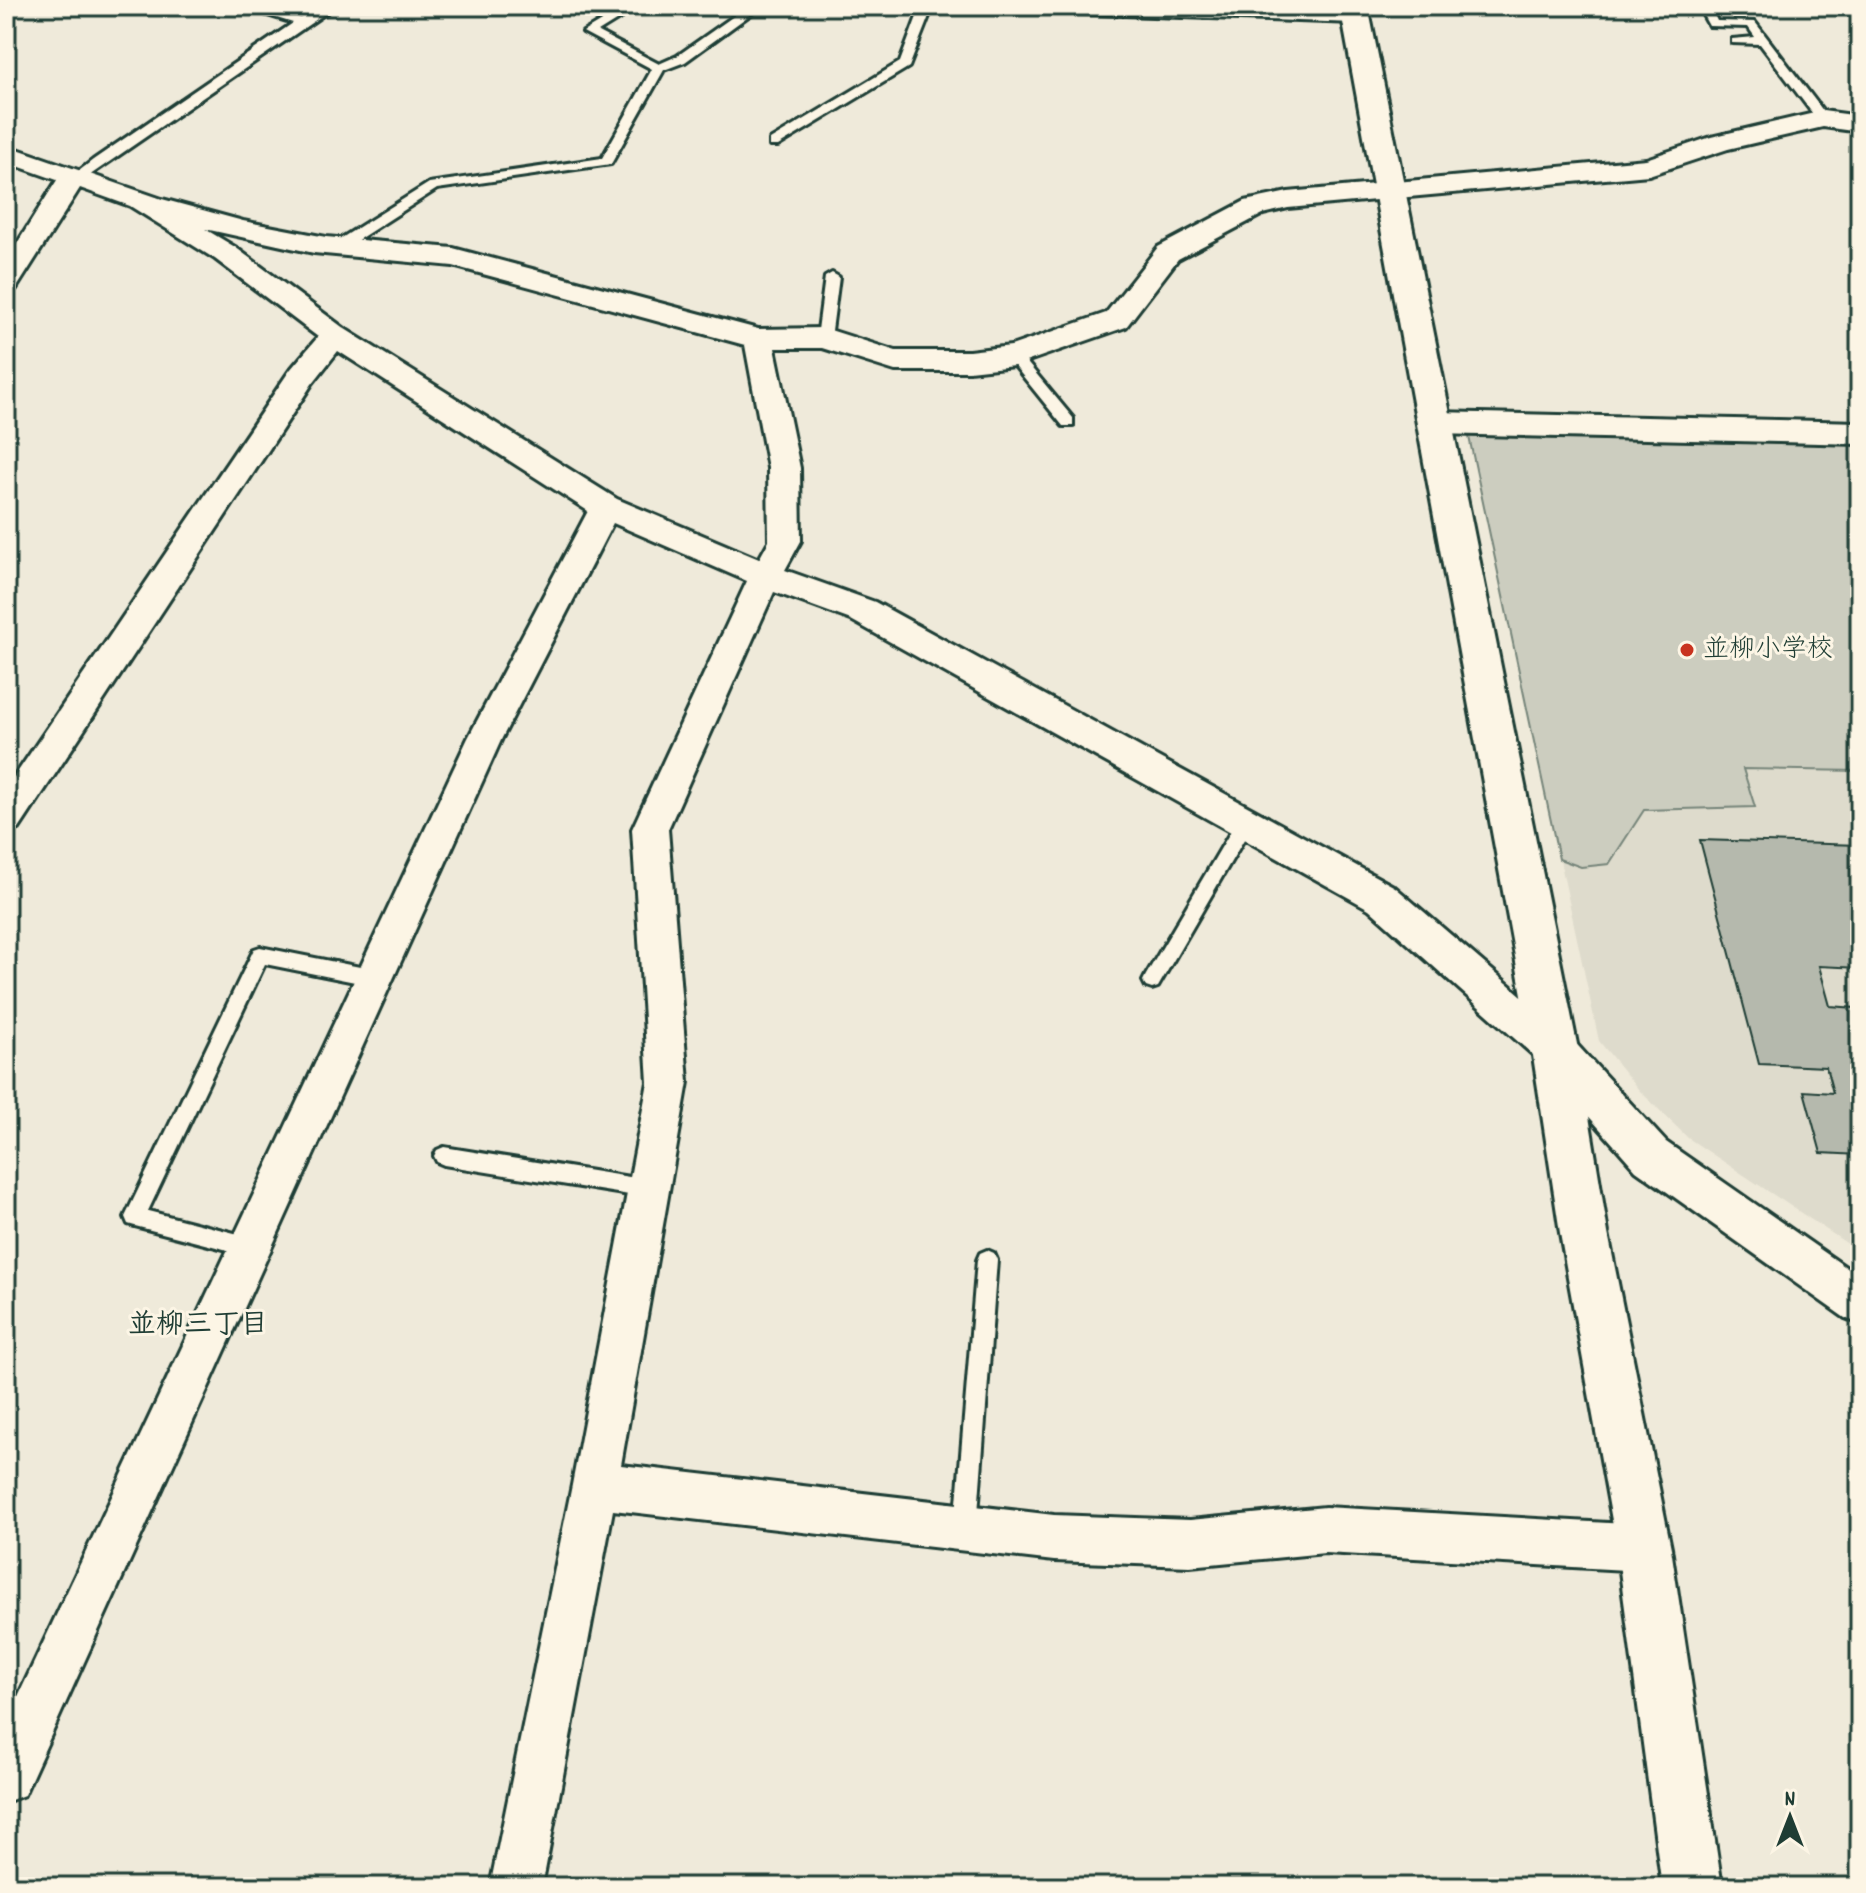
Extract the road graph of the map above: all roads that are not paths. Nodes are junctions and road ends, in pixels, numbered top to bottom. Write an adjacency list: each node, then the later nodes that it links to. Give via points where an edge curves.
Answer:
1 (244, 6): 9 (lane)
2 (330, 6): 9 (lane)
3 (634, 6): 12 (lane, via 589,32)
4 (756, 6): 12 (lane, via 681,59)
5 (927, 6): 15 (lane, via 905,64)
6 (1067, 6): 8 (street)
7 (1704, 6): 10 (lane, via 1713,24 1751,24)
8 (1355, 11): 18 (street)
9 (301, 21): 17 (lane)
10 (1764, 40): 11 (lane); 13 (lane)
11 (1736, 41)
12 (659, 68): 20 (lane, via 607,161 434,186)
13 (1823, 119): 14 (street); 18 (street, via 1720,143 1649,167)
14 (1860, 124)
15 (774, 143)
16 (6, 153): 17 (street)
17 (79, 177): 19 (street); 22 (street, via 67,185)
18 (1387, 191): 26 (street, via 1255,207 1168,253 1116,320); 28 (street)
19 (142, 204): 20 (street); 23 (street, via 225,253)
20 (337, 247): 25 (street, via 450,256)
21 (832, 277): 24 (lane)
22 (6, 283)
23 (335, 336): 30 (street); 32 (street, via 301,377)
24 (824, 338): 25 (street); 26 (street, via 895,361)
25 (758, 339): 31 (street, via 784,468 785,541)
26 (1014, 356): 27 (lane)
27 (1068, 422)
28 (1435, 423): 29 (street); 36 (street)
29 (1860, 433)
30 (606, 507): 31 (street); 34 (street, via 485,738)
31 (766, 576): 33 (street, via 863,611); 38 (street, via 650,829 668,1082)
32 (6, 818)
33 (1244, 824): 35 (lane); 36 (street, via 1382,898)
34 (375, 978): 39 (street); 39 (lane, via 260,955 135,1217)
35 (1152, 981)
36 (1555, 1049): 41 (street, via 1651,1156); 44 (street)
37 (444, 1156): 38 (lane)
38 (648, 1189): 42 (street)
39 (251, 1246): 45 (street)
40 (987, 1260): 43 (lane)
41 (1860, 1303)
42 (595, 1485): 43 (street); 46 (street)
43 (966, 1527): 44 (street, via 1054,1538 1190,1543 1325,1530)
44 (1644, 1548): 47 (street)
45 (6, 1777)
46 (516, 1887)
47 (1692, 1887)

